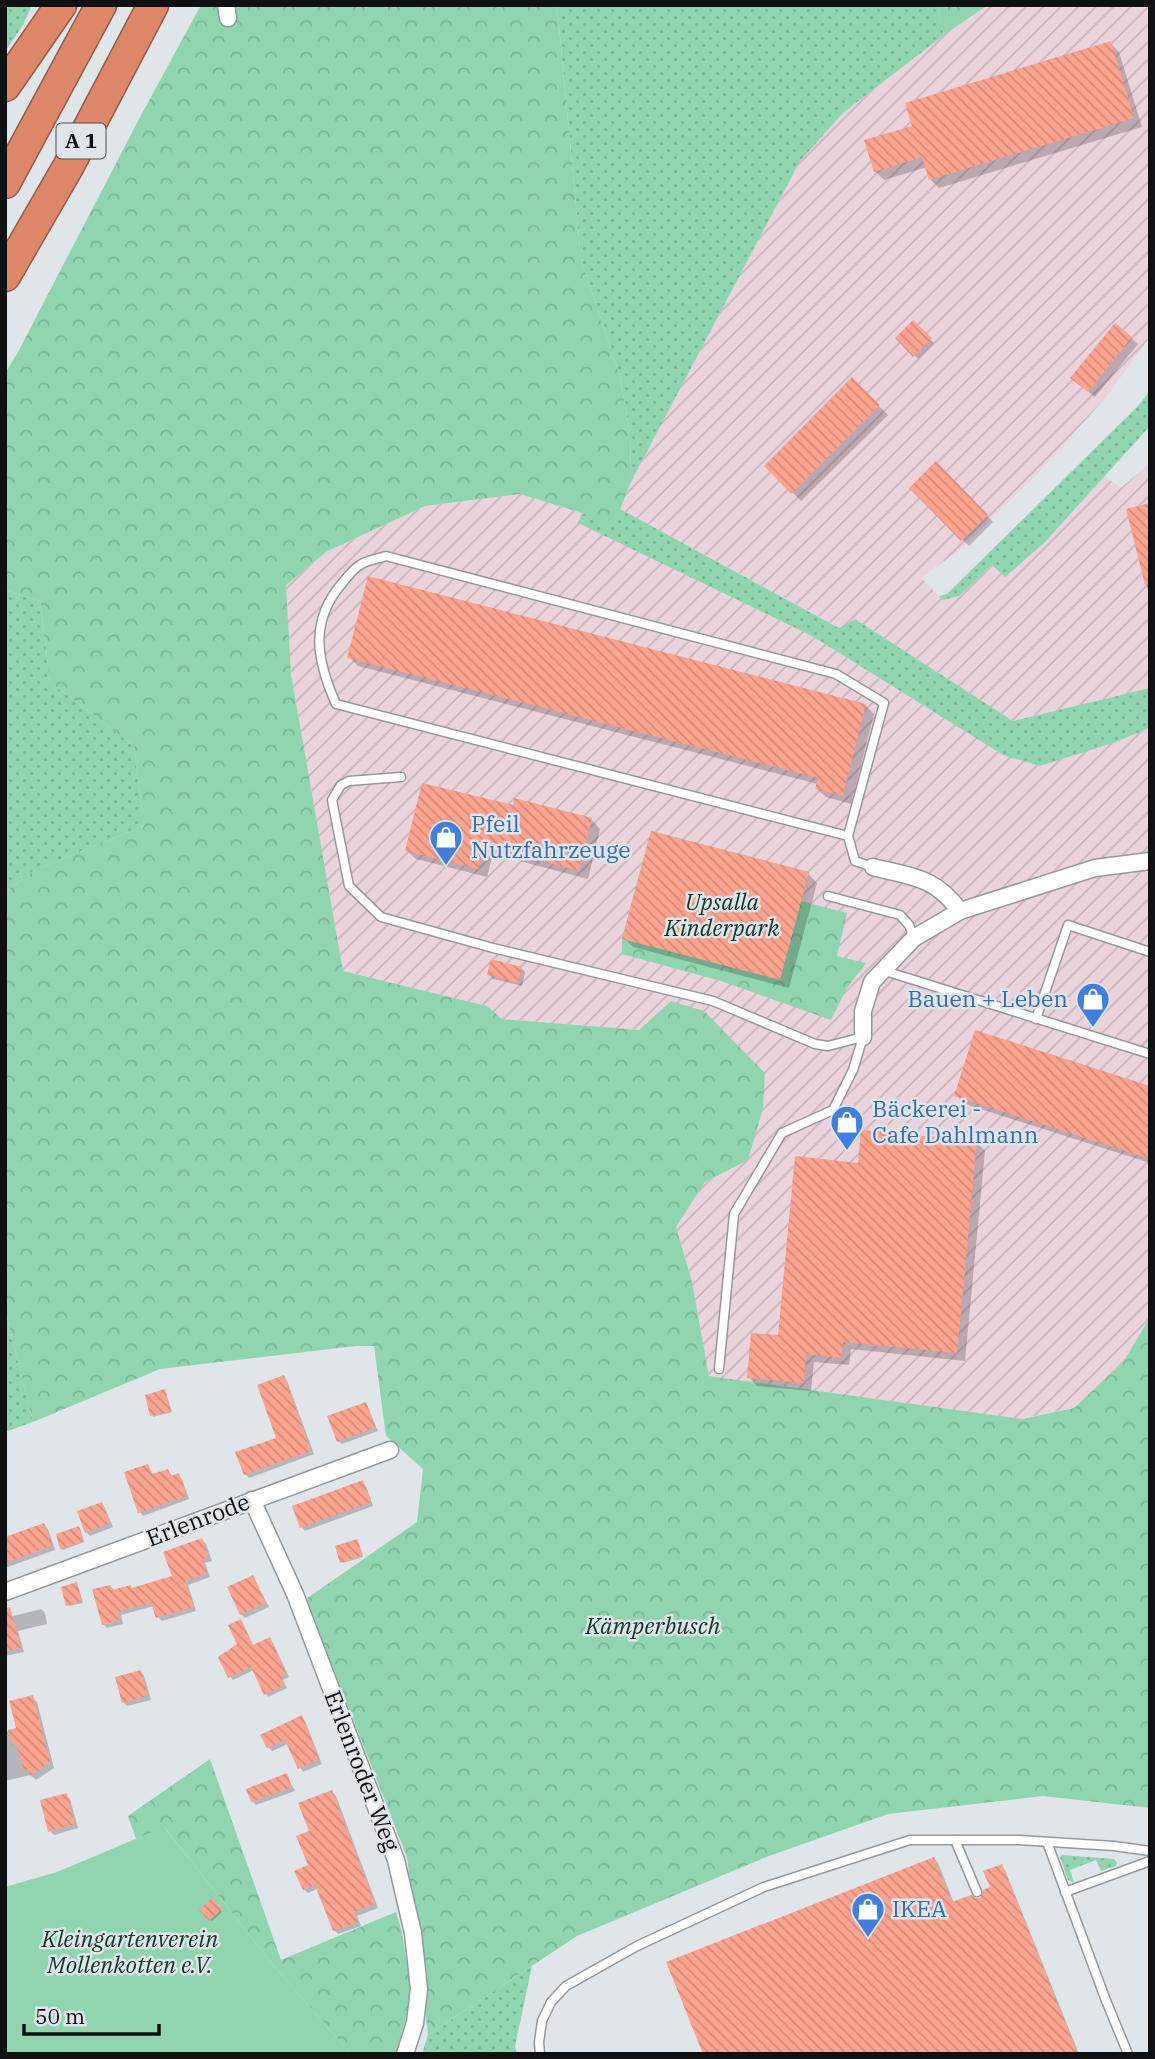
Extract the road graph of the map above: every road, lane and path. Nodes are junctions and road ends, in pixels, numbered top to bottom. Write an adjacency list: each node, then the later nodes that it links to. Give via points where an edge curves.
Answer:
1 (61, 5): 4 (highway)
2 (101, 5): 5 (highway, A 1)
3 (153, 5): 6 (highway, A 1)
4 (5, 86)
5 (5, 183)
6 (5, 276)
7 (401, 777): 17 (lane, via 349,781 332,800 349,886 382,917 713,1002 815,1044 828,1046)
8 (848, 836): 8 (lane, via 884,703 836,674 386,556 360,565 324,610 319,626 321,647 325,678 336,704); 10 (lane, via 855,860)
9 (1150, 861): 12 (street, via 1095,868)
10 (873, 867): 12 (street, via 937,886)
11 (828, 896): 13 (lane, via 900,915)
12 (960, 911): 13 (street)
13 (914, 938): 15 (street)
14 (1150, 952): 16 (lane, via 1068,925)
15 (881, 970): 16 (lane); 17 (street, via 863,1011)
16 (1036, 1019): 18 (lane)
17 (863, 1037): 19 (lane, via 853,1070 832,1110 782,1133 734,1214)
18 (1150, 1054)
19 (719, 1369)
20 (390, 1450): 21 (street, Erlenrode)
21 (252, 1500): 22 (street, Erlenrode); 29 (street, Erlenroder Weg, via 295,1594 396,1860 413,1933 419,1989)
22 (5, 1592)
23 (955, 1840): 24 (lane); 27 (lane); 30 (lane, via 910,1840 764,1886 636,1946 566,1986 551,2001 542,2021)
24 (1047, 1842): 25 (lane); 28 (lane)
25 (1150, 1851)
26 (1150, 1861): 28 (lane)
27 (977, 1892)
28 (1065, 1892): 31 (lane)
29 (405, 2054)
30 (540, 2054)
31 (1128, 2054)

